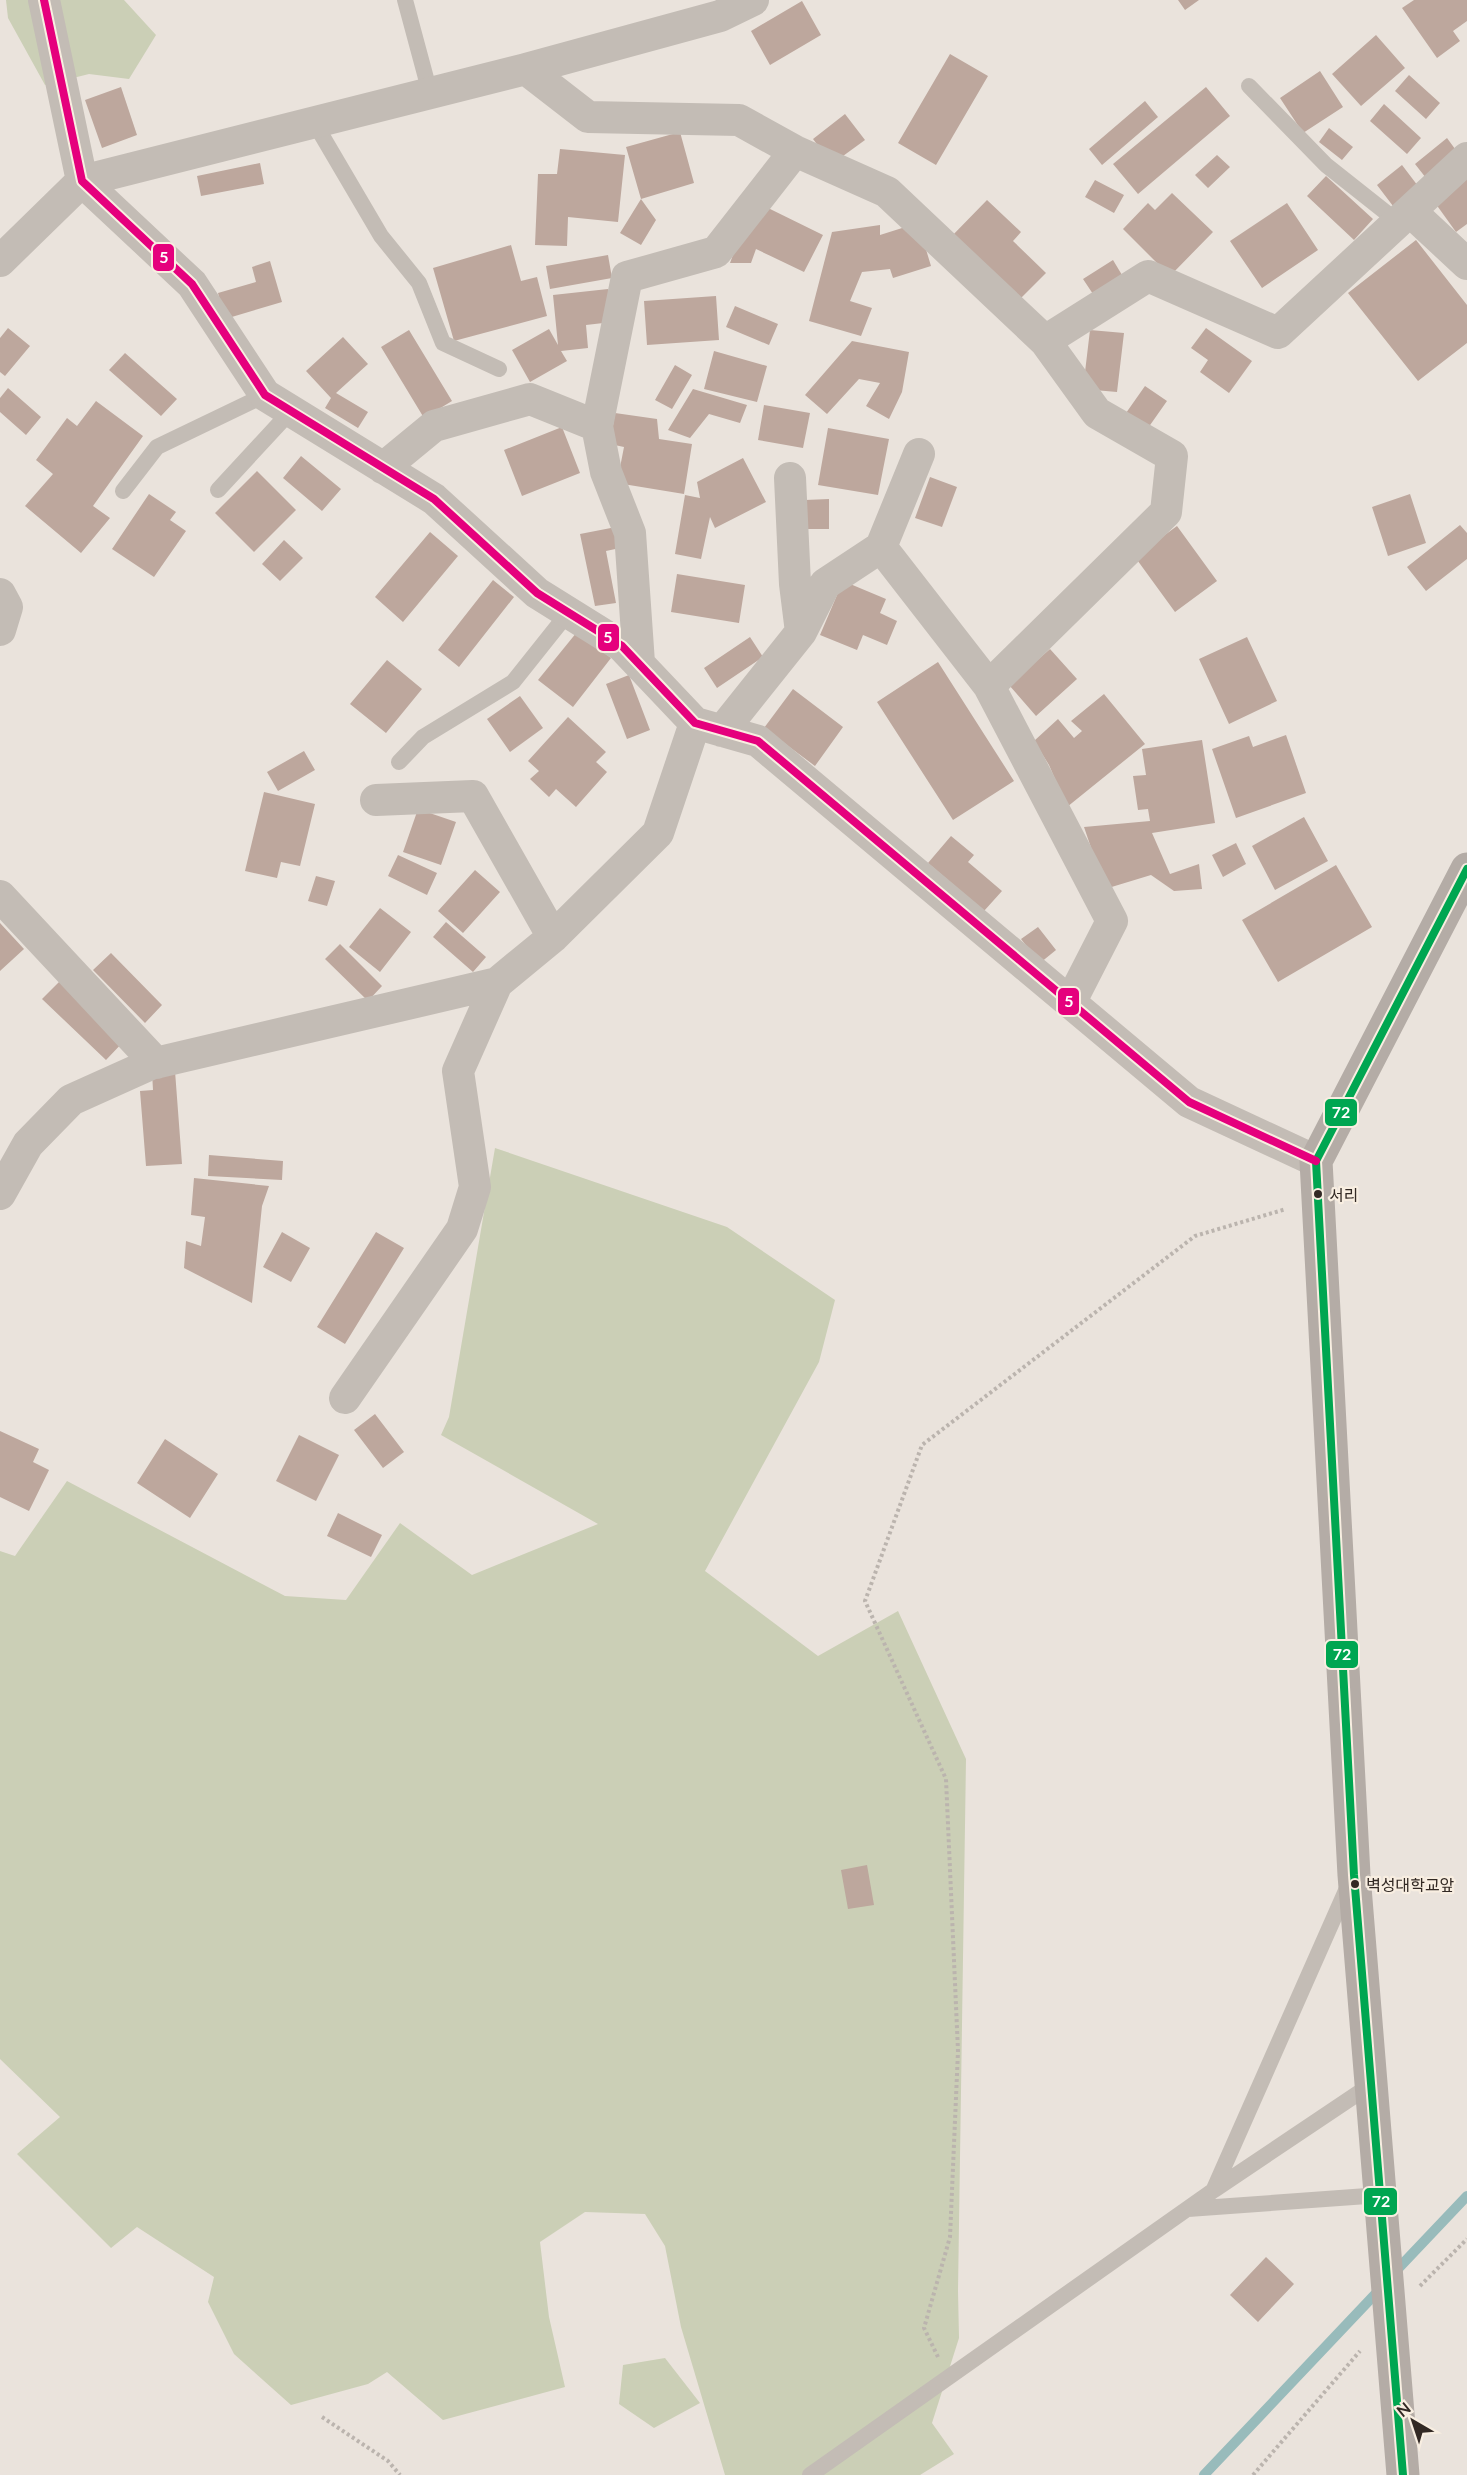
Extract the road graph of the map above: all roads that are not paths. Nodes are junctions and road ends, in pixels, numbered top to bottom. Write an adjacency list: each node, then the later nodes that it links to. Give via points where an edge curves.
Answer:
1 (45, 0): 10 (street)
2 (405, 0): 6 (lane)
3 (753, 0): 4 (street, via 720,16)
4 (526, 69): 6 (street); 8 (street, via 588,117 739,120)
5 (1249, 86): 11 (lane, via 1326,165)
6 (430, 93): 7 (street)
7 (314, 122): 10 (street); 15 (lane, via 381,236 419,283 443,343)
8 (795, 151): 14 (street, via 886,192); 17 (street, via 716,252 627,278)
9 (1467, 158): 11 (street)
10 (81, 182): 12 (street); 16 (street, via 192,284)
11 (1404, 217): 13 (street); 14 (street, via 1278,333 1148,276)
12 (0, 261)
13 (1467, 264)
14 (1045, 341): 29 (street, via 1097,413 1172,456 1166,512)
15 (499, 369)
16 (278, 403): 19 (street); 21 (lane); 22 (lane, via 157,447)
17 (597, 426): 19 (street, via 530,399 434,426); 28 (street, via 606,472 630,533)
18 (920, 454): 23 (street)
19 (383, 468): 25 (street, via 434,499 537,593)
20 (790, 478): 27 (street)
21 (218, 490)
22 (123, 491)
23 (880, 548): 27 (street, via 825,584); 29 (street)
24 (0, 594): 26 (street, via 8,607)
25 (568, 613): 28 (street, via 622,646); 31 (lane, via 513,682 423,737)
26 (0, 630)
27 (801, 632): 30 (street)
28 (639, 663): 30 (street)
29 (990, 686): 37 (street, via 1112,921)
30 (708, 727): 35 (street, via 658,833); 37 (street, via 758,741)
31 (399, 762)
32 (376, 800): 35 (street, via 473,796)
33 (1467, 869): 39 (main road)
34 (0, 896): 38 (street)
35 (553, 937): 36 (street)
36 (497, 983): 38 (street); 41 (street, via 458,1071 475,1187 462,1229)
37 (1070, 1003): 39 (street, via 1189,1102)
38 (156, 1063): 40 (street, via 71,1100 28,1144)
39 (1316, 1161): 42 (main road)
40 (0, 1194)
41 (345, 1398)
42 (1354, 1875): 43 (main road); 44 (lane)
43 (1372, 2084): 44 (lane); 46 (main road)
44 (1214, 2190): 45 (lane)
45 (1187, 2209): 46 (lane); 47 (lane)
46 (1382, 2210): 48 (main road)
47 (810, 2475)
48 (1403, 2475)

